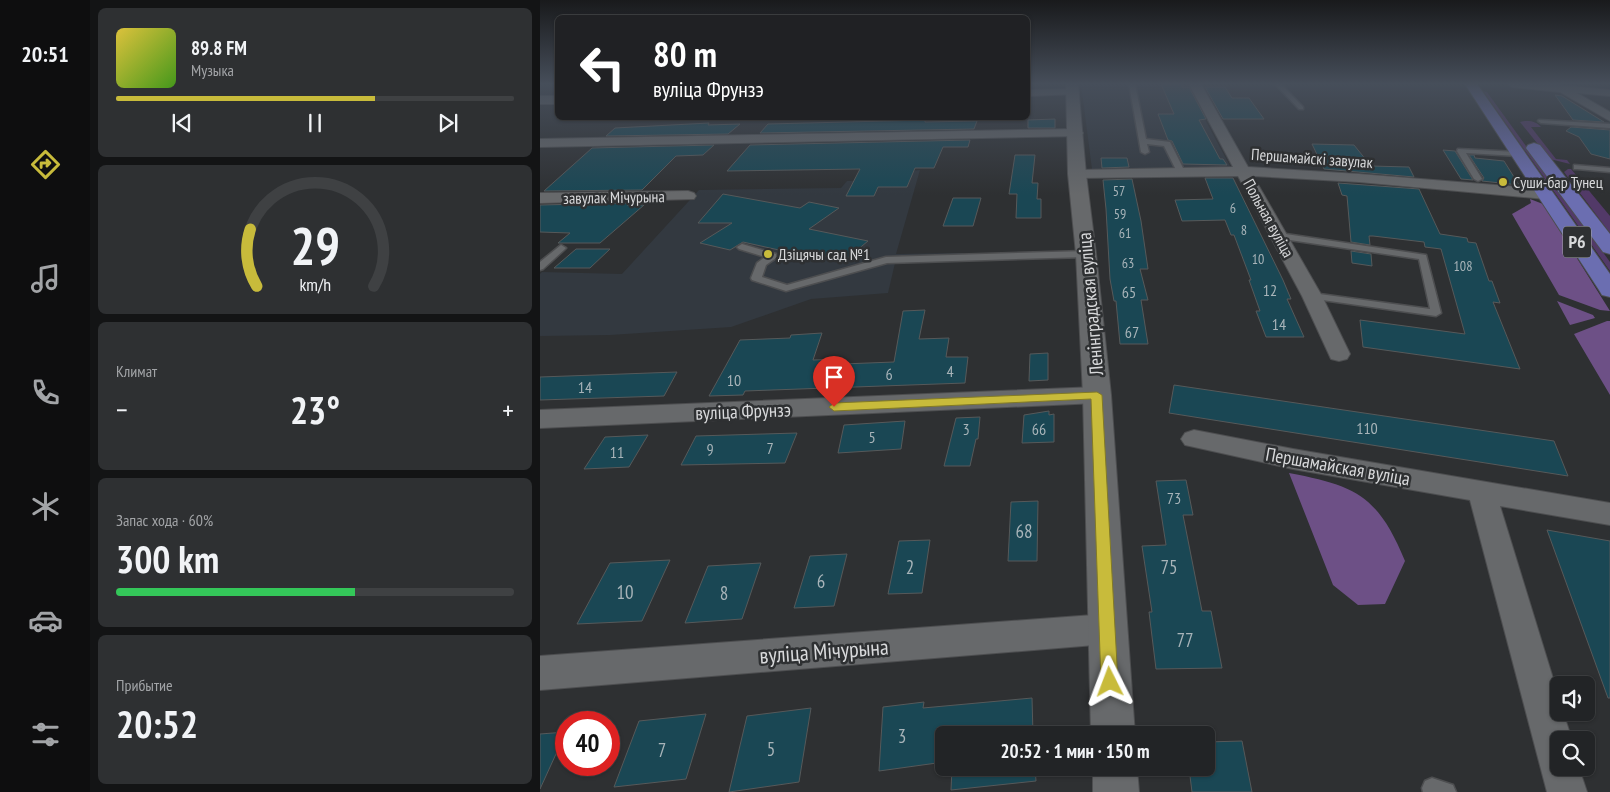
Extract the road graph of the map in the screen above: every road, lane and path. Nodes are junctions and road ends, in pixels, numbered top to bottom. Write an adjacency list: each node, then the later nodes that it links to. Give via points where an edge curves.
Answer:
1 (1075, 121): 8 (street, Ленінградская вуліца)
2 (1139, 121): 9 (lane)
3 (1215, 121): 15 (street, Польная вуліца)
4 (1496, 121): 12 (main road, Р6)
5 (1514, 121): 25 (main road, Р6)
6 (1541, 121): 7 (lane)
7 (1610, 126)
8 (1076, 132): 10 (street); 17 (street, Ленінградская вуліца)
9 (1143, 141): 11 (lane); 16 (lane, via 1167,144)
10 (540, 143)
11 (1145, 152)
12 (1518, 154): 18 (lane, via 1461,152); 19 (main road, Р6)
13 (1577, 167): 14 (lane)
14 (1610, 170)
15 (1243, 171): 16 (street, Першамайскі завулак); 19 (street, Першамайскі завулак); 22 (street, Польная вуліца)
16 (1181, 172): 17 (street, Першамайскі завулак)
17 (1077, 174): 26 (street, Ленінградская вуліца)
18 (1478, 180)
19 (1545, 194): 28 (main road, Р6)
20 (688, 196): 21 (street, завулак Мічурына)
21 (540, 198)
22 (1278, 236): 29 (street, Польная вуліца); 29 (lane, via 1423,258 1436,313)
23 (742, 247): 26 (lane, via 773,256 762,263 756,278 786,288 886,260)
24 (561, 248): 27 (lane)
25 (1610, 248)
26 (1086, 254): 31 (street, Ленінградская вуліца)
27 (540, 267)
28 (1610, 290)
29 (1312, 296): 30 (street, Польная вуліца)
30 (1338, 354)
31 (1097, 395): 32 (street, вуліца Фрунзэ); 36 (street, Ленінградская вуліца)
32 (540, 419)
33 (1194, 439): 34 (street, Першамайская вуліца)
34 (1482, 492): 35 (street, Першамайская вуліца); 39 (street)
35 (1610, 514)
36 (1107, 629): 37 (street, вуліца Мічурына); 38 (street, Ленінградская вуліца)
37 (540, 673)
38 (1112, 726)
39 (1550, 731)
40 (1115, 776): 42 (street)
41 (1562, 776): 43 (street)
42 (1116, 792)
43 (1567, 792)

